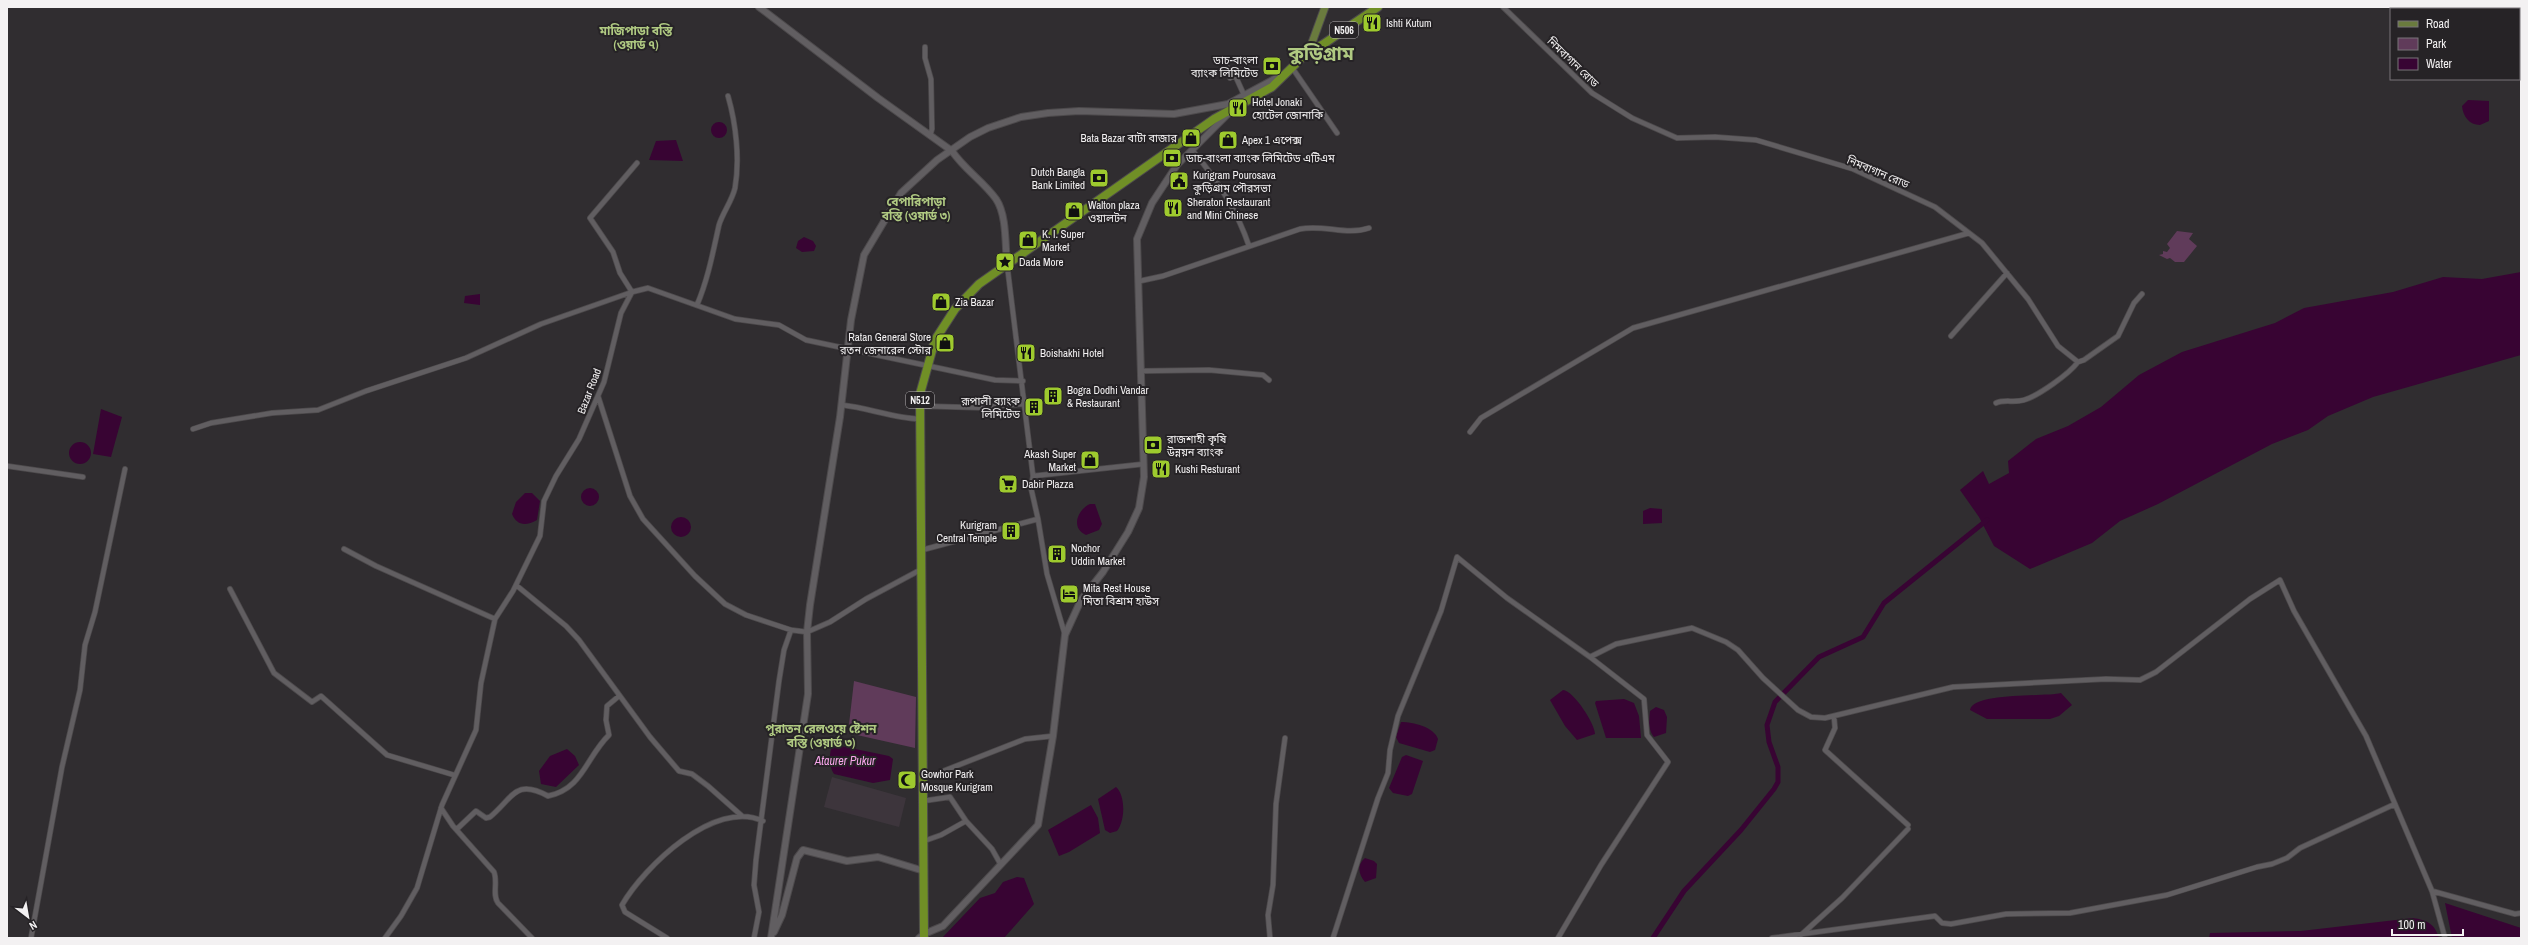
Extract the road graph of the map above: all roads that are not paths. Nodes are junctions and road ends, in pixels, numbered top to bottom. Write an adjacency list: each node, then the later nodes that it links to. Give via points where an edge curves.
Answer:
1 (759, 7): 13 (street)
2 (1325, 7): 6 (main road)
3 (1378, 7): 6 (highway, N506)
4 (1503, 7): 18 (street, নিমবাগান রোড, via 1592,93 1632,118 1677,138 1715,136 1756,140 1853,169 1935,207)
5 (924, 47): 13 (street, via 931,79)
6 (1309, 51): 8 (highway, N512)
7 (1226, 63): 9 (street, via 1230,78 1235,75)
8 (1293, 69): 9 (street); 11 (highway, N512, via 1272,87); 12 (street)
9 (1244, 95): 15 (street, via 1228,104 1174,114 1079,111 1021,118 988,128 970,137)
10 (728, 96): 25 (street, via 734,117 735,189 720,223)
11 (1232, 110): 14 (street); 20 (highway, N512, via 1214,119)
12 (1337, 133)
13 (930, 136): 15 (street)
14 (1192, 150): 19 (street, via 1223,190 1244,230); 22 (street, via 1177,166 1149,210 1137,239)
15 (952, 151): 20 (street, via 996,200 1003,220); 27 (street, via 937,160 902,193 864,255)
16 (637, 163): 23 (street, via 590,218 613,252 620,273)
17 (1369, 228): 19 (street, via 1351,232 1311,227)
18 (1969, 233): 21 (street, নিমবাগান রোড, via 1982,243); 40 (street, via 1633,328 1481,418)
19 (1249, 246): 22 (street, via 1163,276)
20 (1007, 264): 29 (highway, N512, via 979,284 955,308 935,340); 32 (street)
21 (2007, 273): 26 (street); 28 (street, নিমবাগান রোড, via 2028,299 2058,346)
22 (1140, 281): 30 (street)
23 (632, 292): 25 (street, via 648,288); 33 (street, Bazar Road, via 621,313 604,382); 39 (street, via 541,324 466,358 366,391 318,410 266,414 210,423)
24 (2142, 294): 28 (street, via 2134,303 2118,336)
25 (698, 305): 27 (street, via 735,319 779,325 806,340)
26 (1951, 336)
27 (848, 349): 29 (street); 36 (street)
28 (2078, 362): 34 (street, via 2065,374 2024,400)
29 (928, 366): 32 (street, via 995,380); 37 (highway, N512, via 920,394)
30 (1140, 371): 31 (street, via 1209,370 1263,375); 41 (street)
31 (1269, 380)
32 (1022, 381): 35 (street)
33 (598, 396): 50 (street, Bazar Road, via 579,439 544,501 540,536); 53 (street, via 630,496 643,519 695,576 725,604 746,615)
34 (1996, 403)
35 (1025, 404): 37 (street, via 991,408); 44 (street)
36 (842, 405): 38 (street, via 864,407 901,418); 54 (street)
37 (920, 406): 38 (highway, N512)
38 (920, 418): 48 (highway, N512)
39 (193, 429)
40 (1470, 432)
41 (1144, 464): 44 (street); 55 (street, via 1139,508 1128,532 1103,572 1081,600)
42 (7, 466): 45 (street)
43 (125, 469): 77 (street, via 96,612 85,645 80,690 62,768)
44 (1032, 476): 46 (street, via 1031,488)
45 (83, 477)
46 (1038, 519): 48 (street); 55 (street, via 1047,574)
47 (344, 549): 52 (street)
48 (922, 550): 49 (highway, N512)
49 (922, 569): 54 (street, via 830,622); 62 (highway, N512)
50 (516, 585): 52 (street, Bazar Road); 57 (street, via 570,630)
51 (230, 589): 61 (street, via 274,673 312,702 321,696 387,755)
52 (495, 620): 61 (street, Bazar Road, via 481,683 476,730)
53 (792, 630): 54 (street); 67 (street, via 784,650 779,681)
54 (807, 632): 82 (street, via 808,694)
55 (1066, 634): 59 (street)
56 (1590, 657): 58 (street, via 1616,644 1692,628 1726,642 1738,650 1777,691 1811,717); 84 (street, via 1496,590 1457,557 1441,611 1398,716 1390,750 1388,773); 85 (street, via 1644,699 1648,734 1668,762 1601,865)
57 (619, 696): 66 (street, via 680,771 692,774); 69 (street, via 608,706 606,720 609,735 595,752 577,782 548,796 526,787 515,793 490,817 486,818 476,811)
58 (1834, 716): 64 (street, via 1926,692 1975,684 2140,680 2156,672 2250,599 2280,580 2294,611 2366,736); 75 (street, via 1835,728 1825,750 1908,827 1842,898)
59 (1053, 736): 62 (street, via 1026,739); 71 (street, via 1038,825)
60 (1285, 738): 83 (street, via 1276,804 1273,879 1268,915)
61 (454, 775): 65 (street, Bazar Road)
62 (923, 779): 63 (highway, N512)
63 (923, 802): 68 (street, via 950,797); 70 (highway, N512)
64 (2395, 804): 73 (street); 75 (street, via 2300,848 2287,858 2272,864 2167,895 2070,912 2006,914 1951,924 1942,923 1935,916)
65 (441, 808): 69 (street); 78 (street, Bazar Road, via 429,856 417,888)
66 (742, 816): 67 (street); 80 (street, via 728,816 666,852 630,892 622,905 626,912)
67 (763, 821): 81 (street, via 754,885 759,912)
68 (966, 821): 70 (street); 71 (street, via 992,849)
69 (456, 829): 79 (street, via 494,872 496,900)
70 (924, 841): 72 (highway, N512)
71 (1001, 865): 76 (street, via 943,926)
72 (924, 871): 76 (highway, N512); 82 (street, via 878,857 847,861 803,850 797,858 782,916)
73 (2432, 891): 74 (street, via 2516,914); 87 (street)
74 (2521, 913)
75 (1801, 935): 86 (street)
76 (922, 936)
77 (31, 938)
78 (385, 938)
79 (532, 938)
80 (667, 938)
81 (754, 938)
82 (771, 938)
83 (1270, 938)
84 (1333, 938)
85 (1558, 938)
86 (1772, 938)
87 (2444, 938)

